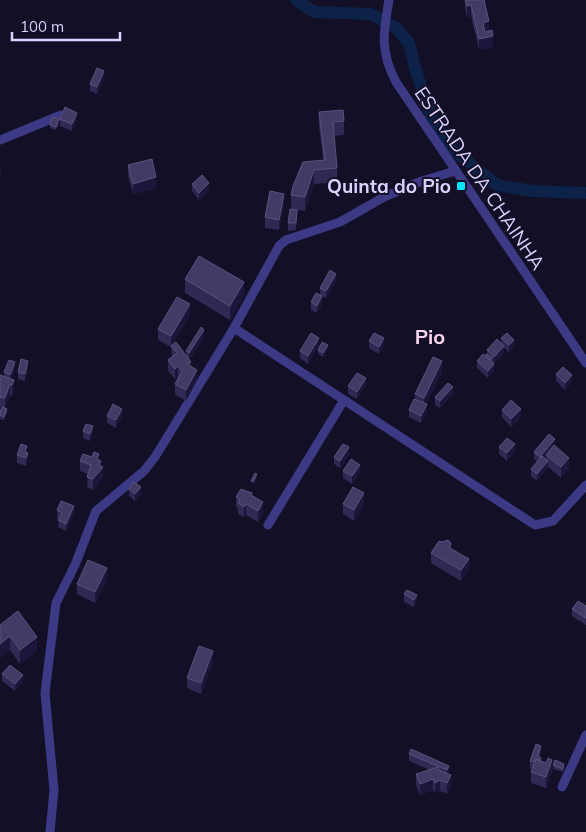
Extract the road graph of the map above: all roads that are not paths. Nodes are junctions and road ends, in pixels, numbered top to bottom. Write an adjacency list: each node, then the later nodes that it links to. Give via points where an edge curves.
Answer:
1 (389, 0): 4 (street, ESTRADA DA CHAINHA, via 383,39 387,66)
2 (61, 115): 3 (street)
3 (0, 140)
4 (455, 171): 5 (street, via 384,197 340,222 286,240 279,246); 6 (street, ESTRADA DA CHAINHA)
5 (234, 328): 7 (street); 12 (street, via 155,457 144,471 96,511 56,603 45,693 53,762)
6 (586, 362)
7 (344, 400): 8 (street, via 535,525 553,521); 9 (street)
8 (586, 485)
9 (268, 525)
10 (586, 735): 11 (street)
11 (562, 787)
12 (50, 832)

